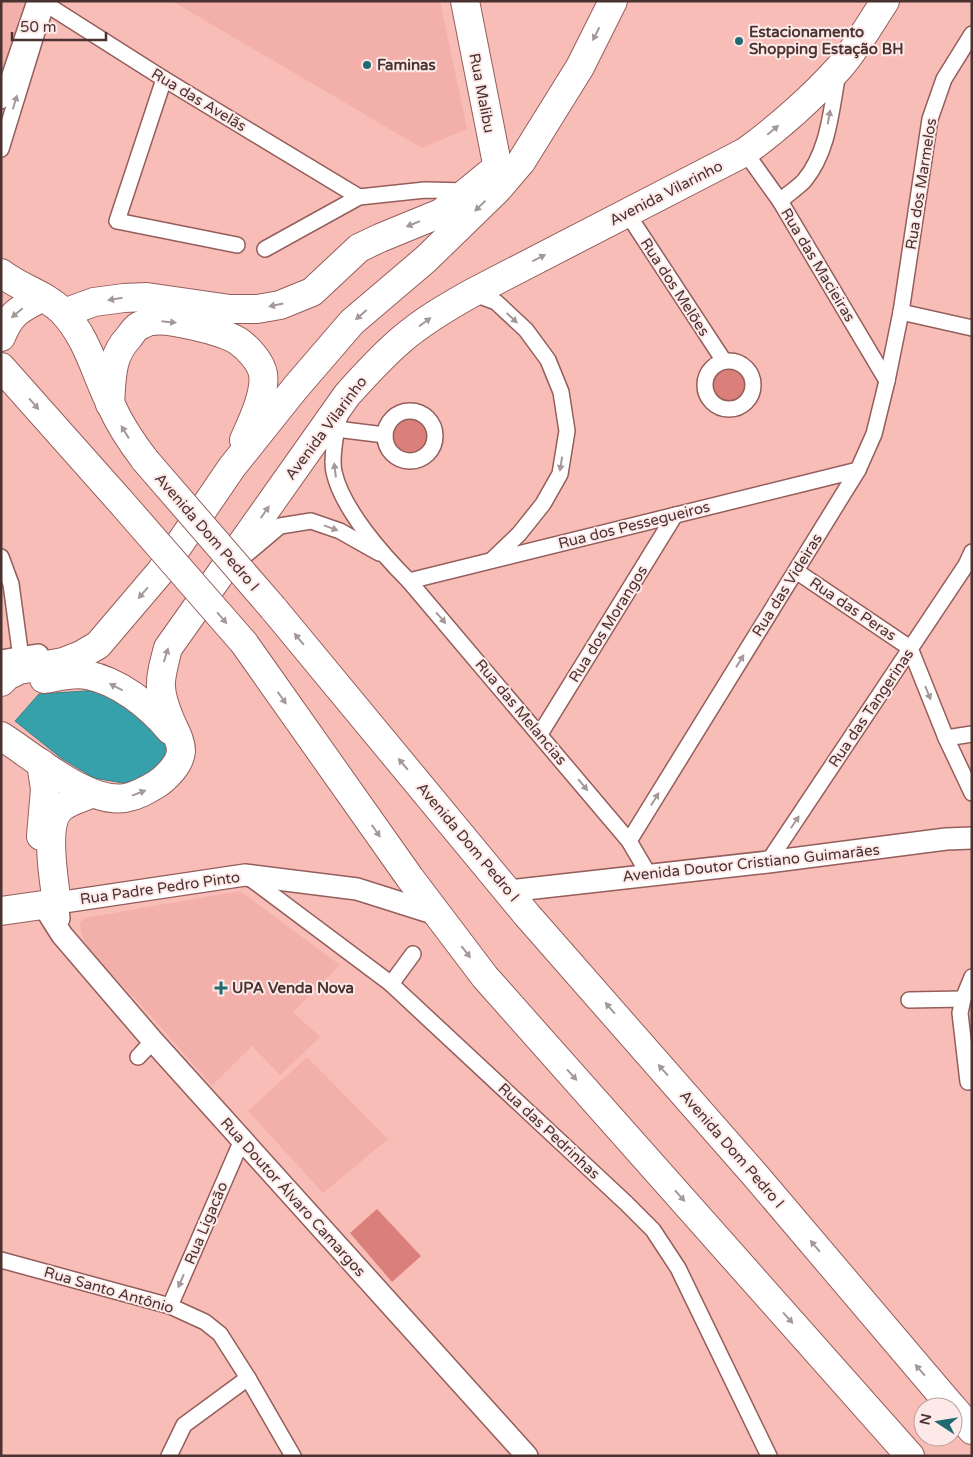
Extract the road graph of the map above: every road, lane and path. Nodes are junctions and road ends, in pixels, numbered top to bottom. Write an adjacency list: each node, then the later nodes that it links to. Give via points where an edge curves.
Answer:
1 (465, 1): 11 (highway, Rua Malibu)
2 (613, 1): 11 (highway, one-way to 11, via 580,67 565,89 546,103)
3 (884, 1): 6 (highway, Avenida Vilarinho)
4 (42, 2): 7 (street, Rua das Avelãs); 8 (street); 9 (street, one-way to 4, via 38,29)
5 (972, 34): 21 (street, Rua dos Marmelos, via 944,79 930,119)
6 (839, 68): 10 (highway, Avenida Vilarinho, one-way to 6, via 784,121); 14 (street, one-way to 6, via 803,182 824,148)
7 (164, 79): 13 (street, Rua das Avelãs); 16 (street, via 117,221)
8 (1, 101)
9 (1, 149)
10 (745, 152): 14 (street, Rua das Macieiras); 15 (highway, Avenida Vilarinho)
11 (499, 176): 12 (highway); 32 (highway, one-way to 32, via 426,259 352,322)
12 (470, 191): 13 (street, via 425,190); 22 (highway, one-way to 22, via 441,213 359,248 312,292 280,305 230,310 147,297 94,302)
13 (359, 198): 17 (street)
14 (780, 201): 27 (street, Rua das Macieiras)
15 (627, 212): 19 (highway, Avenida Vilarinho, one-way to 15); 25 (street, Rua dos Melões)
16 (237, 245)
17 (265, 248)
18 (1, 273): 20 (highway, Avenida Dom Pedro I)
19 (488, 292): 28 (highway, Avenida Vilarinho, one-way to 19, via 402,339 439,312); 37 (street, one-way to 37, via 526,330 548,360 561,392 567,431 560,474 543,504)
20 (43, 297): 22 (highway, Avenida Dom Pedro I); 24 (highway, one-way to 24, via 18,311 7,323)
21 (901, 312): 23 (street); 27 (street, Rua das Videiras)
22 (64, 313): 29 (highway, Avenida Dom Pedro I, via 83,339)
23 (972, 328)
24 (1, 337)
25 (724, 361)
26 (1, 367): 58 (highway, one-way to 58, bridge, via 244,643)
27 (887, 381): 33 (street, Rua das Videiras, via 874,434)
28 (347, 395): 30 (street, Rua das Melancias); 40 (highway, Avenida Vilarinho, one-way to 28)
29 (110, 404): 32 (highway, one-way to 32, via 112,368 120,347 138,326 153,321 171,321 238,341 260,365 263,376 254,418); 60 (highway, Avenida Dom Pedro I, one-way to 29, bridge, via 145,460 124,432)
30 (336, 429): 31 (street); 36 (street, Rua das Melancias, one-way to 30, via 342,498 333,471)
31 (385, 435)
32 (232, 467): 43 (highway, one-way to 43, via 161,571 98,645 63,662 19,670 6,676)
33 (858, 470): 34 (street, Rua dos Pessegueiros); 39 (street, Rua das Videiras)
34 (675, 515): 37 (street, Rua dos Pessegueiros); 45 (street, Rua dos Morangos)
35 (1, 557): 43 (street, via 11,584)
36 (385, 557): 40 (street, Rua das Melancias, one-way to 36, via 280,526 311,521 340,531); 41 (street, Rua das Melancias)
37 (493, 559): 41 (street, Rua dos Pessegueiros)
38 (970, 561): 42 (street, Rua das Tangerinas)
39 (796, 571): 42 (street, Rua das Peras); 54 (street, Rua das Videiras, one-way to 39)
40 (216, 581): 49 (highway, Avenida Vilarinho, one-way to 40, via 161,696 160,677 168,648)
41 (409, 581): 45 (street, Rua das Melancias, one-way to 45)
42 (910, 648): 48 (street, one-way to 48); 55 (street, Rua das Tangerinas, one-way to 42)
43 (7, 663)
44 (1, 686): 49 (highway, one-way to 44, via 154,711 134,696 86,675)
45 (540, 734): 54 (street, Rua das Melancias, one-way to 54)
46 (972, 734): 48 (street)
47 (1, 736): 50 (highway, Avenida Vilarinho)
48 (946, 738): 51 (street)
49 (179, 741): 52 (highway, Avenida Vilarinho, one-way to 49, via 125,798 144,792 161,781 177,764 181,751)
50 (41, 763): 52 (highway, Avenida Vilarinho); 61 (highway, Rua Doutor Álvaro Camargos, via 45,789 40,849)
51 (972, 793)
52 (92, 794): 61 (highway, Rua Doutor Álvaro Camargos, via 62,807 53,822)
53 (972, 838): 55 (main road, Avenida Doutor Cristiano Guimarães)
54 (629, 841): 57 (street, Rua das Melancias)
55 (768, 862): 57 (main road, Avenida Doutor Cristiano Guimarães)
56 (246, 875): 59 (main road, Rua Padre Pedro Pinto, via 357,889); 61 (main road, Rua Padre Pedro Pinto); 66 (street, Rua das Pedrinhas)
57 (649, 875): 60 (main road, Avenida Doutor Cristiano Guimarães)
58 (410, 878): 59 (main road, Rua Padre Pedro Pinto, via 401,890); 63 (highway)
59 (378, 895): 63 (main road, Rua Padre Pedro Pinto)
60 (520, 896): 76 (highway, Avenida Dom Pedro I, one-way to 60)
61 (50, 904): 62 (highway, Rua Padre Pedro Pinto); 69 (main road, Rua Doutor Álvaro Camargos, via 62,935)
62 (4, 906)
63 (436, 914): 79 (highway, one-way to 79, via 485,977)
64 (414, 954): 66 (street)
65 (972, 977): 67 (street)
66 (392, 984): 83 (street, Rua das Pedrinhas, via 653,1230 678,1268)
67 (963, 999): 68 (street); 71 (street, via 960,1014)
68 (909, 1000)
69 (153, 1042): 70 (street); 72 (main road, Rua Doutor Álvaro Camargos)
70 (138, 1057)
71 (968, 1082)
72 (242, 1140): 74 (street, Rua Ligacão, one-way to 74); 82 (main road, Rua Doutor Álvaro Camargos)
73 (1, 1260): 74 (street, Rua Santo Antônio)
74 (170, 1306): 75 (street, Rua Santo Antônio, via 204,1322 220,1334)
75 (248, 1378): 80 (street, via 184,1425); 81 (street, Rua Santo Antônio)
76 (943, 1397)
77 (963, 1420): 78 (highway, Avenida Dom Pedro I)
78 (972, 1430)
79 (898, 1450)
80 (169, 1456)
81 (293, 1456)
82 (527, 1456)
83 (769, 1456)

